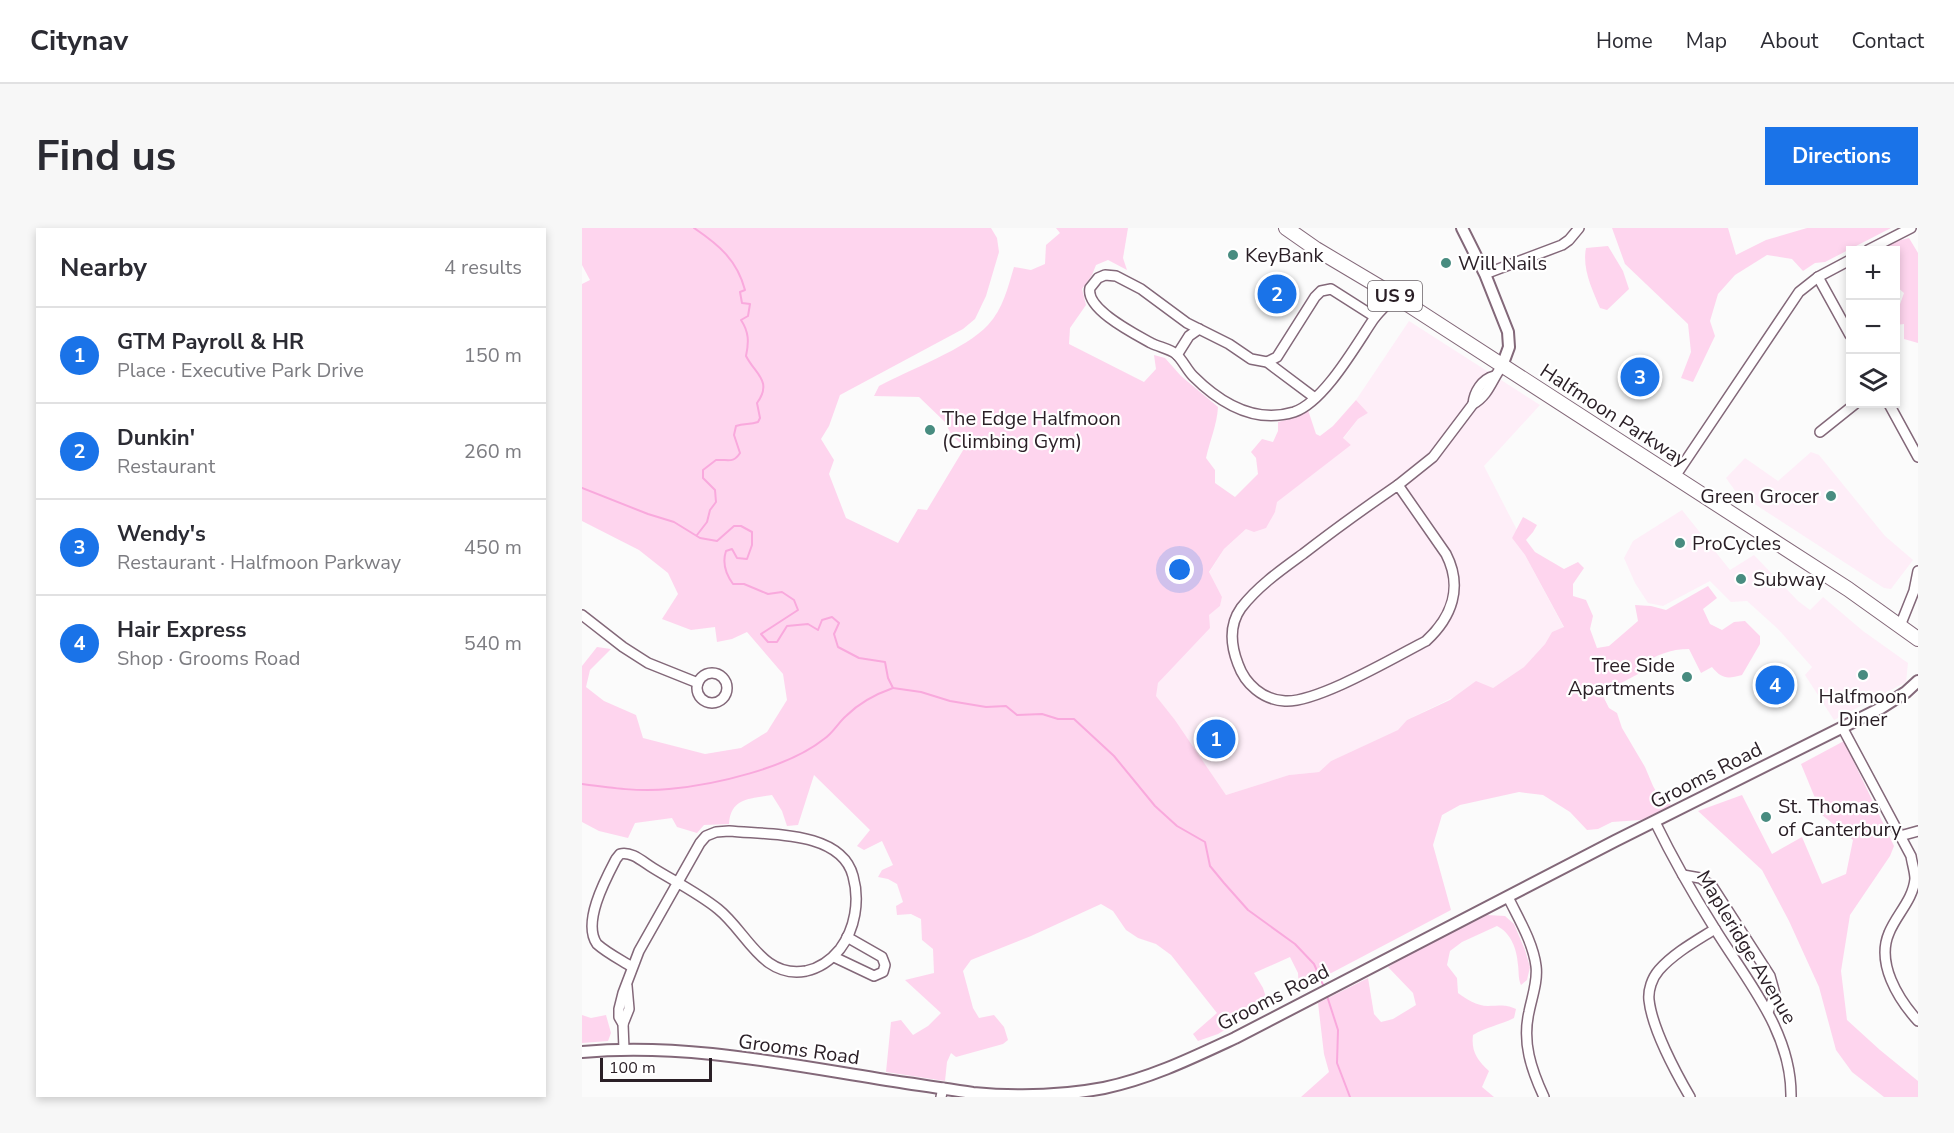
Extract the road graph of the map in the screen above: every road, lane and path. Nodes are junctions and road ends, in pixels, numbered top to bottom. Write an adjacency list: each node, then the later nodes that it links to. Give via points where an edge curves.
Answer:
1 (1286, 228): 9 (main road, Halfmoon Parkway / US 9)
2 (1462, 228): 7 (street)
3 (1580, 228): 7 (street, via 1562,245)
4 (1911, 228): 5 (street)
5 (1876, 246)
6 (1846, 263): 8 (street)
7 (1485, 274): 15 (street, via 1509,332 1509,347)
8 (1818, 277): 11 (street); 21 (street, via 1794,300)
9 (1395, 296): 10 (street); 15 (main road, Halfmoon Parkway / US 9)
10 (1375, 317): 14 (street, via 1331,289 1321,291 1276,357); 16 (street)
11 (1846, 326)
12 (1199, 329): 13 (street, via 1189,336); 13 (street, via 1142,289 1116,276 1098,278 1089,292 1099,310); 14 (street, via 1251,359)
13 (1177, 355): 16 (street, via 1209,391 1247,412 1263,416 1284,414 1303,408)
14 (1267, 362): 16 (street)
15 (1498, 371): 21 (main road, Halfmoon Parkway / US 9); 22 (street, via 1492,385 1433,457)
16 (1315, 398)
17 (1850, 408): 19 (street)
18 (1891, 408): 20 (street)
19 (1820, 432)
20 (1918, 457)
21 (1674, 478): 25 (main road, Halfmoon Parkway / US 9)
22 (1398, 485): 22 (street, via 1273,577 1240,610 1232,631 1233,651 1244,678 1260,693 1286,702 1314,696 1426,641 1447,616 1455,584 1451,564)
23 (1918, 571): 25 (street)
24 (582, 615): 28 (street, via 648,663)
25 (1900, 626): 26 (main road, Halfmoon Parkway / US 9)
26 (1918, 639)
27 (1918, 681): 29 (street, Grooms Road, via 1895,700)
28 (698, 683)
29 (1842, 727): 30 (street, Grooms Road); 32 (street)
30 (1655, 822): 33 (street, Mapleridge Avenue); 35 (street, Grooms Road)
31 (1918, 831): 32 (street)
32 (1900, 836): 41 (street, via 1911,856 1915,878 1910,896 1889,933 1884,957 1893,984)
33 (1683, 875): 36 (street, Mapleridge Avenue); 40 (street, via 1700,878 1712,886 1770,976 1775,994)
34 (678, 883): 37 (street, via 706,836 716,832 807,839 840,853 850,866 856,912); 38 (street, via 720,911 757,952 786,972 809,970); 39 (street); 39 (street, via 629,854 616,859 591,907 589,927 598,944)
35 (1508, 897): 45 (street, Grooms Road, via 1187,1062 1139,1080 1032,1096); 46 (street, via 1536,966 1525,1030 1526,1050)
36 (1714, 929): 40 (street, Mapleridge Avenue); 47 (street, via 1659,970 1649,992 1654,1021)
37 (847, 937): 38 (street); 38 (street, via 882,957 883,972 866,974)
38 (834, 957)
39 (632, 967): 42 (street, via 619,1009)
40 (1768, 1012): 48 (street, Mapleridge Avenue, via 1786,1058)
41 (1918, 1021)
42 (624, 1049): 43 (street, Grooms Road); 44 (street, Grooms Road, via 695,1052)
43 (582, 1052)
44 (942, 1093): 45 (street, Grooms Road)
45 (955, 1093)
46 (1544, 1097)
47 (1690, 1097)
48 (1791, 1097)

